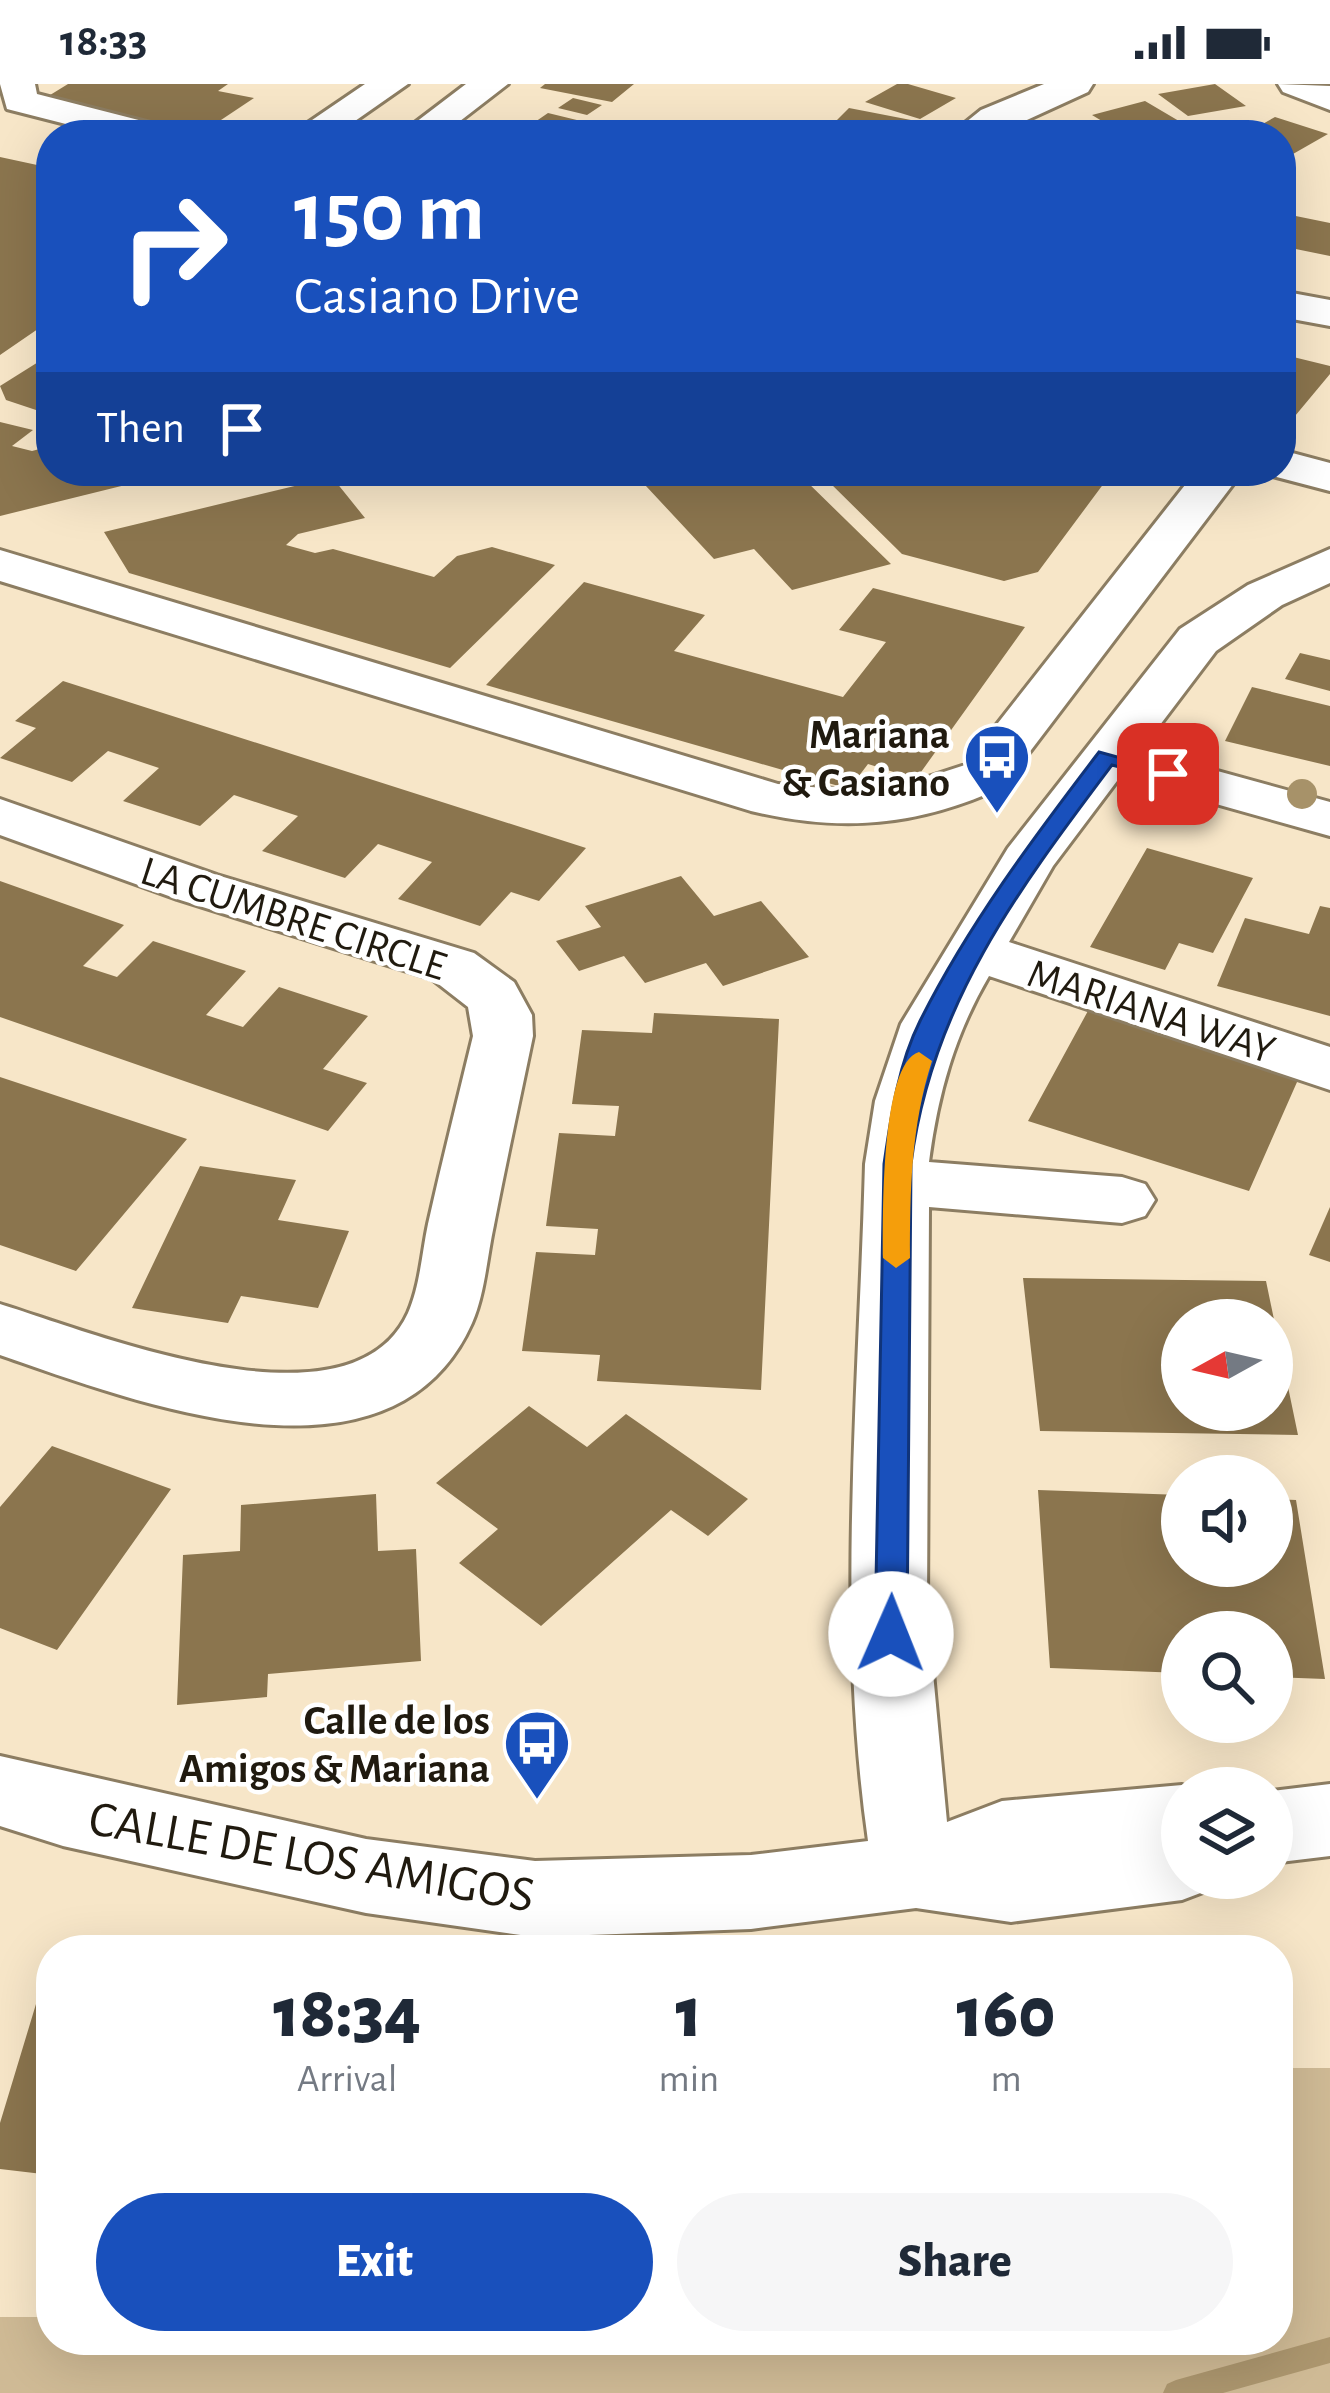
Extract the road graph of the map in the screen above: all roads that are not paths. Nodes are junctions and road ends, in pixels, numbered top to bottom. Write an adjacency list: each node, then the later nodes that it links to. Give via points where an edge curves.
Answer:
1 (17, 84): 7 (street, via 20,101)
2 (490, 84): 9 (street)
3 (1075, 84): 10 (street)
4 (1296, 84): 6 (street)
5 (373, 86): 8 (street)
6 (1330, 99)
7 (94, 120)
8 (329, 120)
9 (439, 120)
10 (991, 120)
11 (0, 131): 12 (street)
12 (36, 140)
13 (1296, 307): 14 (street)
14 (1330, 314)
15 (1296, 468): 16 (street)
16 (1330, 477)
17 (1208, 486): 19 (street, via 984,776 928,803 859,815 770,799)
18 (1330, 564): 20 (street, MARIANA WAY, via 1198,640)
19 (0, 565)
20 (1107, 757): 22 (street); 23 (street, MARIANA WAY, via 1028,860)
21 (0, 816): 27 (street, LA CUMBRE CIRCLE, via 453,966 493,996 503,1036 438,1324 400,1371 335,1399 264,1399)
22 (1330, 819)
23 (974, 951): 24 (street, MARIANA WAY); 25 (street, MARIANA WAY, via 931,1024 906,1101)
24 (1330, 1069)
25 (897, 1182): 26 (street); 33 (street, MARIANA WAY, via 891,1634 899,1797)
26 (1122, 1199)
27 (0, 1329)
28 (0, 1791): 33 (street, CALLE DE LOS AMIGOS, via 366,1876 535,1900 752,1892)
29 (1330, 1820): 31 (street)
30 (1161, 1823): 33 (street, CALLE DE LOS AMIGOS, via 1002,1838)
31 (1293, 1824)
32 (1161, 1866): 33 (street, CALLE DE LOS AMIGOS, via 1011,1886)
33 (914, 1872)

